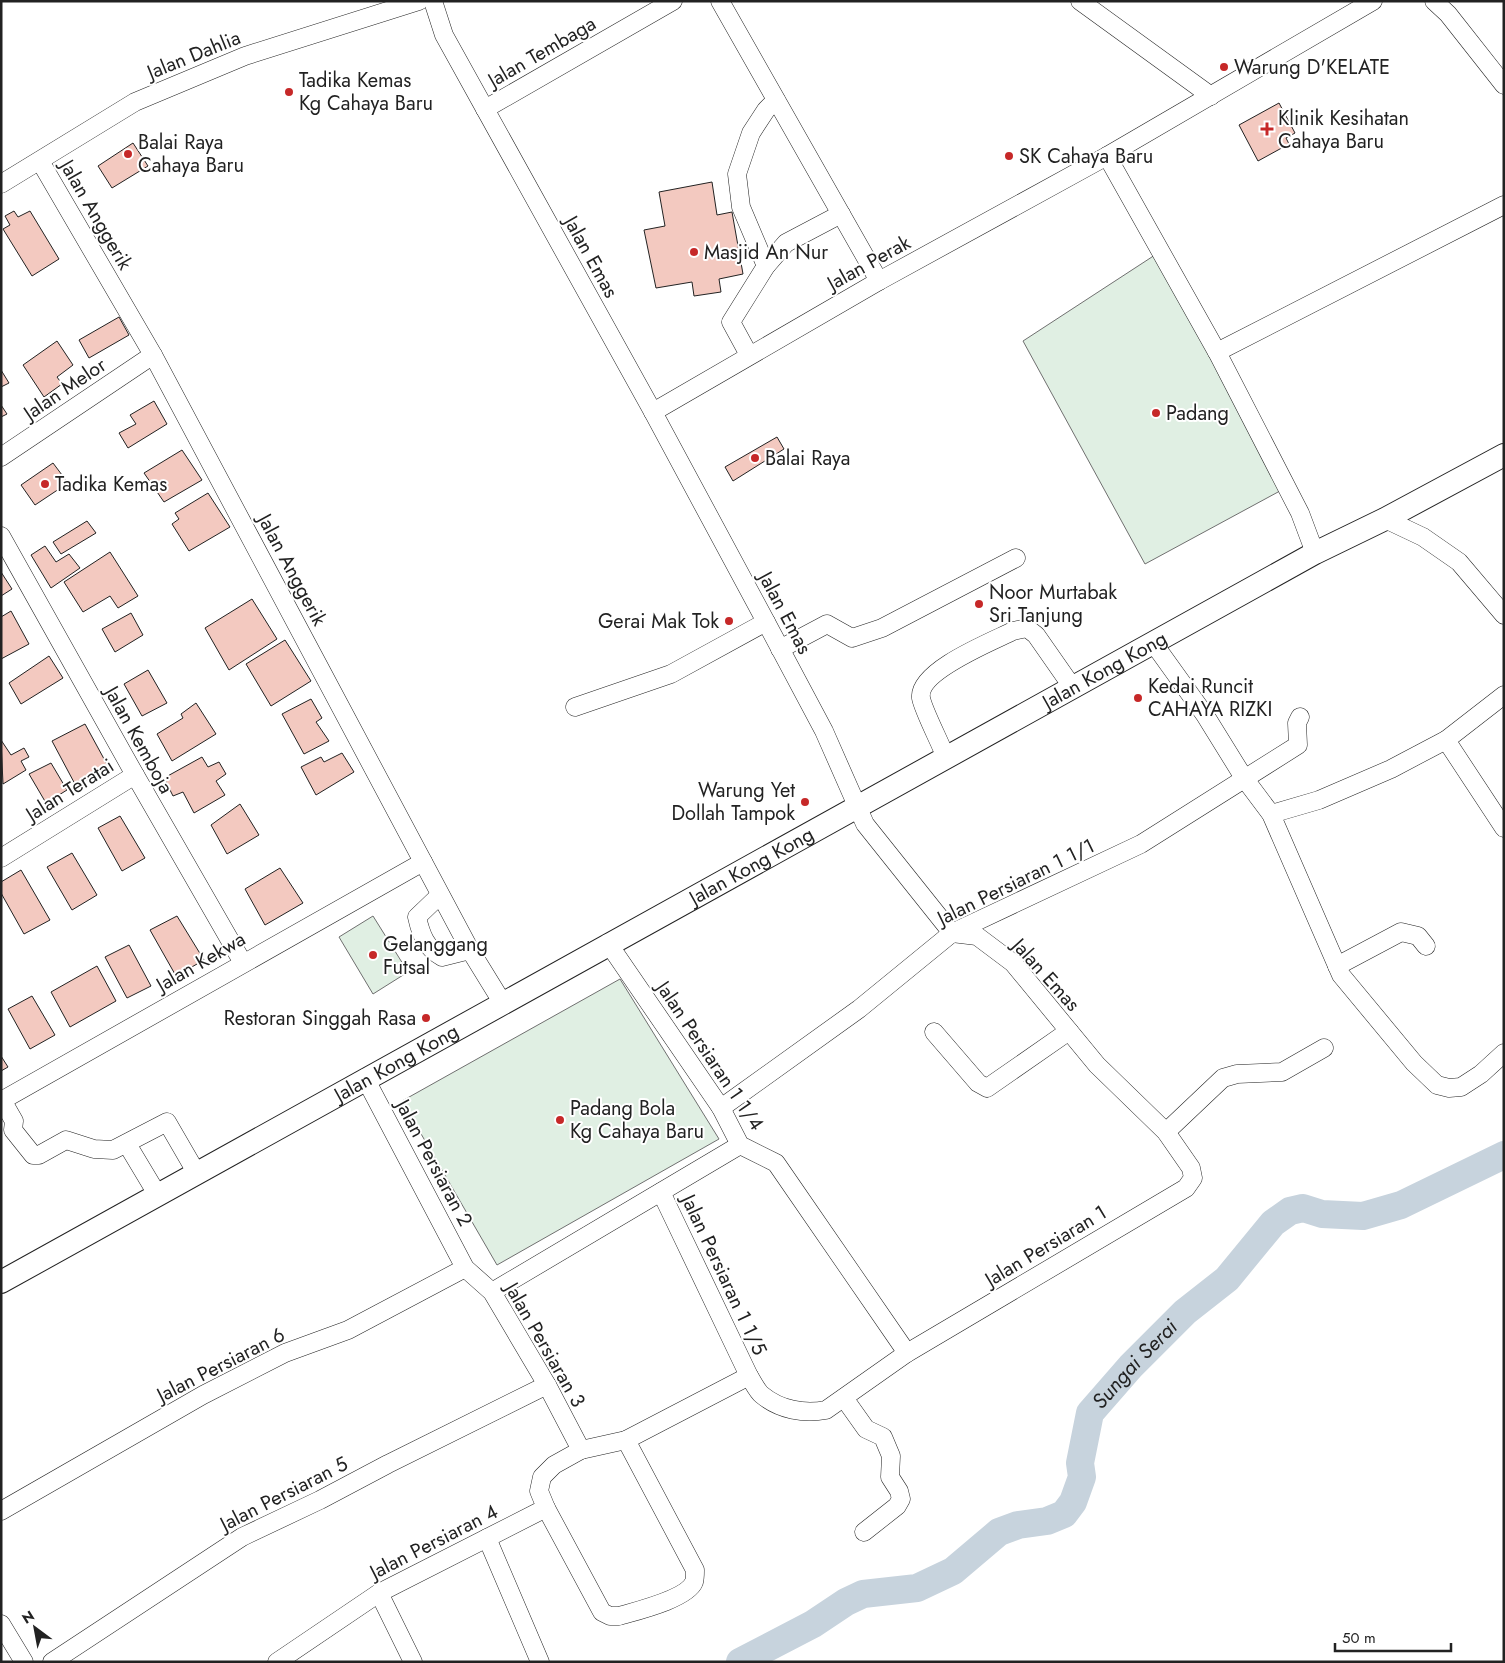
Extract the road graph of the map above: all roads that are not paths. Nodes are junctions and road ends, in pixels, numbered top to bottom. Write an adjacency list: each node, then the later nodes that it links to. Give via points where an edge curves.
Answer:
1 (418, 1): 13 (street, Jalan Dahlia, via 245,56 135,102)
2 (433, 1): 11 (street, Jalan Emas, via 444,34)
3 (673, 1): 11 (street, Jalan Tembaga)
4 (720, 1): 10 (street)
5 (1080, 1): 9 (street)
6 (1372, 1): 9 (street, Jalan Perak)
7 (1434, 1): 8 (street)
8 (1504, 85)
9 (1211, 96): 12 (street, Jalan Perak)
10 (776, 100): 16 (street); 17 (street, via 751,133 737,174 741,207)
11 (485, 109): 22 (street, Jalan Emas)
12 (1107, 156): 18 (street, Jalan Perak); 19 (street)
13 (40, 161): 14 (street, Jalan Dahlia); 20 (street, Jalan Anggerik)
14 (1, 184)
15 (1504, 205): 19 (street)
16 (841, 214): 17 (street, via 786,243); 18 (street)
17 (766, 266): 21 (street, via 730,322)
18 (879, 281): 21 (street, Jalan Perak)
19 (1216, 352): 27 (street, via 1300,512)
20 (153, 355): 24 (street, Jalan Melor); 45 (street, Jalan Anggerik)
21 (749, 355): 22 (street, Jalan Perak)
22 (653, 412): 30 (street, Jalan Emas)
23 (1504, 455): 25 (main road, Jalan Kong Kong)
24 (1, 457)
25 (1385, 519): 27 (main road, Jalan Kong Kong); 29 (street, via 1423,537 1459,562)
26 (1, 536): 39 (street, Jalan Kemboja)
27 (1315, 553): 31 (main road, Jalan Kong Kong)
28 (1016, 558): 32 (street, via 882,628 852,638 827,624)
29 (1504, 615)
30 (766, 622): 32 (street, Jalan Emas); 35 (street, via 671,674)
31 (1154, 644): 33 (main road, Jalan Kong Kong); 40 (street, via 1205,715)
32 (780, 649): 41 (street, Jalan Emas, via 824,731)
33 (1072, 688): 38 (main road, Jalan Kong Kong); 38 (street, via 1036,635 1027,628 1013,631 938,670 925,683 921,697)
34 (1504, 696): 37 (street)
35 (575, 707)
36 (1300, 717): 40 (street, Jalan Persiaran 1 1/1, via 1297,723 1298,745)
37 (1446, 740): 42 (street, via 1391,769 1319,800); 43 (street)
38 (946, 758): 41 (main road, Jalan Kong Kong)
39 (135, 775): 44 (street, Jalan Teratai); 51 (street, Jalan Kemboja)
40 (1244, 778): 42 (street); 47 (street, Jalan Persiaran 1 1/1, via 1141,844)
41 (858, 808): 47 (street, Jalan Emas, via 865,824); 48 (main road, Jalan Kong Kong)
42 (1271, 814): 52 (street)
43 (1504, 828)
44 (1, 858)
45 (423, 862): 46 (street, Jalan Anggerik); 51 (street, Jalan Kekwa)
46 (440, 894): 50 (street, Jalan Anggerik); 50 (street, via 418,917 420,930 430,950 442,957)
47 (952, 934): 54 (street, Jalan Emas, via 977,936 1013,963); 60 (street, Jalan Persiaran 1 1/1, via 860,1009)
48 (608, 943): 53 (main road, Jalan Kong Kong); 60 (street, Jalan Persiaran 1 1/4)
49 (1426, 946): 52 (street, via 1418,936 1401,932)
50 (470, 950): 53 (street, Jalan Anggerik)
51 (243, 963): 59 (street, Jalan Kekwa)
52 (1337, 966): 57 (street, via 1348,985 1414,1063 1438,1084 1449,1088 1461,1086 1476,1078)
53 (502, 1002): 58 (main road, Jalan Kong Kong)
54 (1069, 1031): 55 (street, via 987,1088 978,1084); 61 (street, Jalan Emas, via 1098,1065)
55 (934, 1032)
56 (1324, 1048): 61 (street, via 1282,1072 1237,1074 1224,1078)
57 (1504, 1053)
58 (364, 1078): 65 (main road, Jalan Kong Kong); 68 (street, Jalan Persiaran 2)
59 (2, 1100): 62 (street, via 14,1121 13,1130 33,1155 66,1140 102,1150 113,1150)
60 (721, 1108): 63 (street, Jalan Persiaran 1 1/4)
61 (1166, 1132): 64 (street, Jalan Emas)
62 (127, 1144): 65 (street, via 167,1122); 67 (street)
63 (740, 1145): 66 (street); 71 (street, Jalan Persiaran 1 1/4, via 776,1163)
64 (1191, 1168): 71 (street, Jalan Persiaran 1, via 1193,1178 1186,1188)
65 (196, 1172): 67 (main road, Jalan Kong Kong)
66 (661, 1192): 70 (street); 72 (street, Jalan Persiaran 1 1/5)
67 (157, 1194): 69 (main road, Jalan Kong Kong)
68 (465, 1268): 70 (street, Jalan Persiaran 3); 78 (street, Jalan Persiaran 6, via 348,1330 285,1353 203,1395)
69 (1, 1282)
70 (492, 1292): 73 (street, Jalan Persiaran 3)
71 (907, 1353): 74 (street, Jalan Persiaran 1)
72 (749, 1376): 74 (street, Jalan Persiaran 1 1/5, via 762,1395 785,1408 810,1413 826,1410); 75 (street)
73 (547, 1385): 76 (street, Jalan Persiaran 3); 84 (street, Jalan Persiaran 5, via 242,1537)
74 (844, 1398): 79 (street, via 866,1429 883,1436 891,1456 890,1477 899,1491 897,1506)
75 (626, 1440): 76 (street); 77 (street, via 695,1570 691,1587 677,1597 619,1616 602,1612)
76 (580, 1450): 77 (street, via 554,1465 542,1477 539,1491)
77 (546, 1508): 80 (street, Jalan Persiaran 4)
78 (1, 1511)
79 (864, 1532)
80 (487, 1538): 81 (street, Jalan Persiaran 4); 87 (street)
81 (379, 1593): 85 (street, Jalan Persiaran 4); 86 (street)
82 (1, 1624): 83 (street)
83 (24, 1662)
84 (52, 1662)
85 (277, 1662)
86 (413, 1662)
87 (540, 1662)

